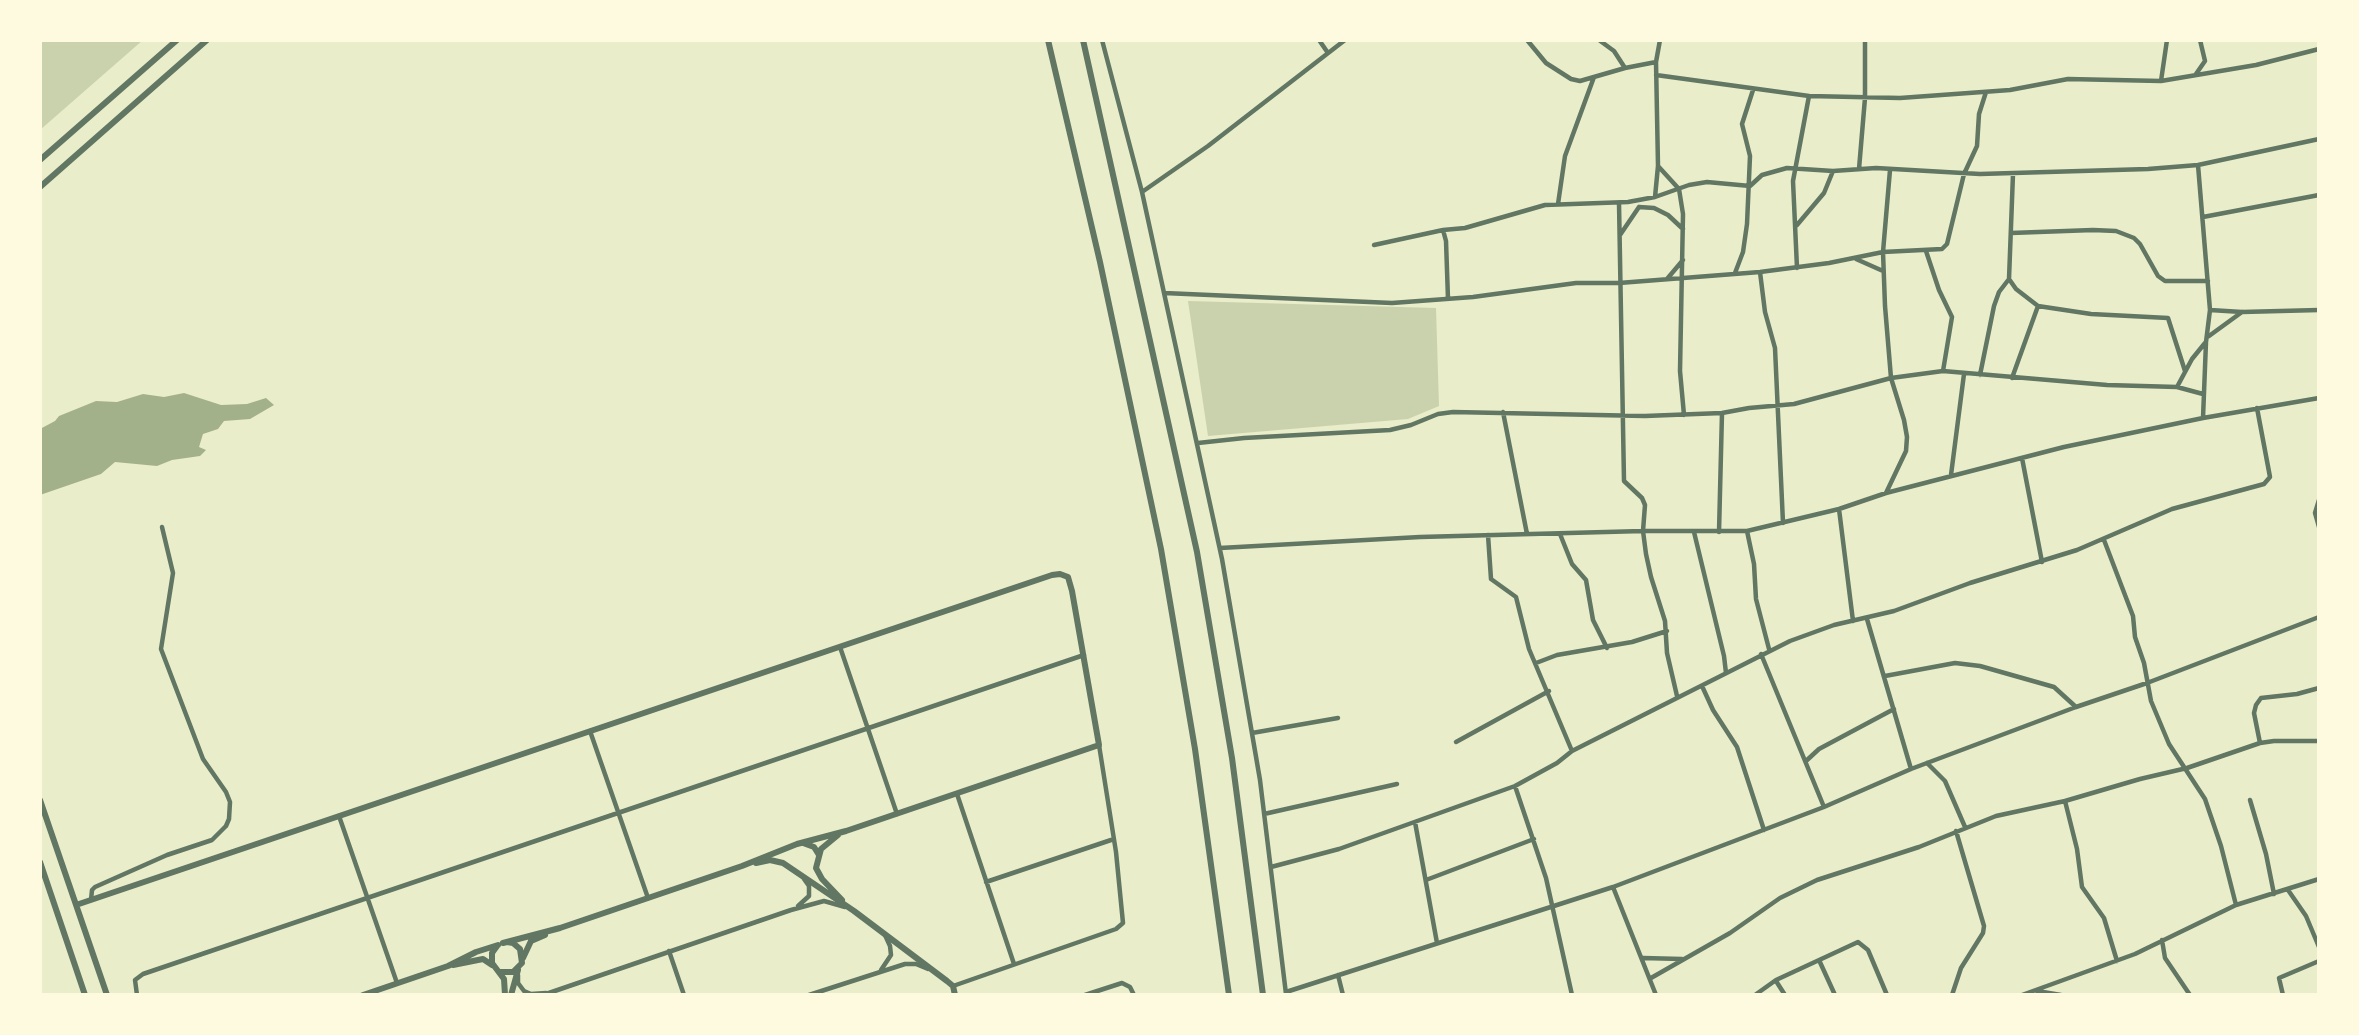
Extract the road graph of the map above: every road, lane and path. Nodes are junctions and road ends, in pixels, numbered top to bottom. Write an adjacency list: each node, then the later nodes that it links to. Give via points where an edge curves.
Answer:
1 (177, 40): 27 (street)
2 (208, 40): 37 (street)
3 (1048, 40): 218 (street, via 1161,550 1195,749)
4 (1083, 40): 219 (street, via 1199,565 1233,758)
5 (1102, 40): 39 (street)
6 (1319, 40): 15 (street)
7 (1345, 40): 15 (street)
8 (1527, 40): 20 (street, via 1546,63 1571,79)
9 (1599, 40): 17 (street, via 1614,51)
10 (1660, 40): 16 (street)
11 (1865, 40): 25 (street)
12 (2167, 40): 21 (street)
13 (2200, 40): 18 (street, via 2205,61)
14 (2319, 49): 18 (street)
15 (1328, 53): 39 (street)
16 (1656, 62): 17 (street); 19 (street)
17 (1625, 68): 20 (street)
18 (2196, 74): 21 (street)
19 (1656, 75): 22 (street); 29 (street)
20 (1595, 76): 44 (street, via 1565,156)
21 (2161, 81): 23 (street, via 2068,79)
22 (1753, 90): 24 (street); 36 (street, via 1742,124 1749,149)
23 (1986, 92): 25 (street); 34 (street, via 1977,146)
24 (1809, 96): 25 (street); 30 (street)
25 (1865, 98): 31 (street)
26 (2319, 139): 28 (street)
27 (40, 160)
28 (2198, 165): 35 (street); 46 (street)
29 (1658, 166): 38 (street); 41 (street)
30 (1796, 168): 33 (street); 36 (street, via 1773,170); 47 (street)
31 (1859, 169): 32 (street); 33 (street)
32 (1890, 170): 34 (street); 54 (street)
33 (1833, 171): 47 (street, via 1824,193)
34 (1964, 174): 35 (street); 53 (street, via 1947,244)
35 (2013, 174): 50 (street)
36 (1750, 186): 38 (street, via 1707,182); 60 (street, via 1743,252)
37 (40, 187)
38 (1679, 189): 41 (street); 49 (street)
39 (1142, 192): 66 (street)
40 (2319, 195): 46 (street)
41 (1655, 197): 42 (street)
42 (1642, 200): 43 (street); 45 (street)
43 (1619, 203): 44 (street); 51 (street)
44 (1558, 204): 48 (street)
45 (1639, 207): 49 (street, via 1668,215); 51 (street)
46 (2203, 217): 64 (street)
47 (1797, 226): 57 (street)
48 (1443, 230): 52 (street); 67 (street)
49 (1684, 230): 56 (street)
50 (2011, 233): 63 (street); 64 (street, via 2116,231 2140,244 2165,281)
51 (1620, 236): 65 (street)
52 (1374, 245)
53 (1926, 251): 54 (street); 73 (street, via 1952,317)
54 (1882, 252): 55 (street); 58 (street)
55 (1855, 258): 57 (street); 58 (street)
56 (1684, 259): 61 (street); 62 (street)
57 (1797, 268): 59 (street)
58 (1884, 271): 77 (street)
59 (1759, 272): 60 (street); 82 (street, via 1775,348)
60 (1735, 274): 61 (street)
61 (1684, 278): 62 (street); 87 (street, via 1680,371)
62 (1667, 279): 65 (street)
63 (2010, 279): 68 (street); 76 (street, via 1994,306)
64 (2208, 281): 69 (street)
65 (1619, 283): 67 (street, via 1576,283); 86 (street)
66 (1164, 293): 67 (street, via 1392,303); 89 (street)
67 (1448, 299)
68 (2038, 306): 74 (street, via 2168,318); 78 (street)
69 (2210, 310): 71 (street); 72 (street)
70 (2319, 310): 71 (street)
71 (2242, 312): 72 (street)
72 (2207, 340): 74 (street); 80 (street)
73 (1943, 371): 75 (street); 77 (street)
74 (2185, 371): 79 (street)
75 (1965, 373): 76 (street); 91 (street)
76 (1980, 375): 78 (street)
77 (1891, 378): 82 (street); 92 (street, via 1907,437 1906,452)
78 (2012, 378): 79 (street)
79 (2177, 387): 80 (street)
80 (2203, 394): 88 (street)
81 (2319, 398): 83 (street)
82 (1778, 406): 85 (street); 95 (street)
83 (2257, 408): 88 (street); 105 (street, via 2268,481 2172,509)
84 (1503, 412): 86 (street); 89 (street, via 1438,414 1390,430); 102 (street)
85 (1722, 413): 87 (street); 101 (street)
86 (1621, 415): 87 (street); 98 (street, via 1624,481 1645,505)
87 (1684, 415)
88 (2203, 418): 90 (street)
89 (1198, 443): 106 (street)
90 (2022, 458): 91 (street); 107 (street)
91 (1951, 475): 92 (street)
92 (1886, 493): 94 (street)
93 (2319, 500): 97 (street, via 2315,513)
94 (1839, 509): 95 (street); 110 (street)
95 (1783, 523): 99 (street)
96 (162, 527): 174 (street, via 173,573 161,649 203,759 230,802 229,819 212,840 93,888)
97 (2319, 527)
98 (1643, 531): 100 (street); 103 (street); 111 (street)
99 (1747, 531): 101 (street); 114 (street, via 1756,599)
100 (1695, 532): 101 (street); 118 (street)
101 (1719, 532)
102 (1527, 534): 103 (street); 104 (street)
103 (1560, 534): 113 (street, via 1572,564 1587,580 1593,620)
104 (1488, 535): 106 (street); 117 (street, via 1492,579 1516,597)
105 (2104, 540): 107 (street); 120 (street, via 2133,616)
106 (1220, 548): 130 (street)
107 (2042, 562): 109 (street)
108 (2319, 617): 120 (street)
109 (1867, 618): 110 (street); 119 (street)
110 (1853, 621): 114 (street)
111 (1667, 631): 113 (street); 124 (street)
112 (840, 647): 116 (street, via 1060,574 1067,576 1071,585); 128 (street); 129 (street)
113 (1607, 648): 117 (street)
114 (1769, 649): 115 (street)
115 (1761, 654): 118 (street); 136 (street)
116 (1084, 655): 128 (street); 134 (street)
117 (1536, 663): 123 (street)
118 (1726, 673): 121 (street)
119 (1885, 676): 125 (street, via 1955,663 1980,666 2048,684); 126 (street)
120 (2147, 684): 125 (street); 138 (street, via 2169,744)
121 (1702, 686): 124 (street); 153 (street, via 1737,747)
122 (2319, 688): 133 (street, via 2260,698 2254,713)
123 (1549, 691): 132 (street); 135 (street)
124 (1677, 696): 135 (street)
125 (2076, 707): 137 (street)
126 (1894, 709): 136 (street, via 1819,749); 139 (street)
127 (1338, 718): 130 (street)
128 (868, 728): 147 (street); 148 (street)
129 (590, 731): 147 (street); 150 (street)
130 (1252, 733): 149 (street)
131 (2319, 741): 133 (street)
132 (1456, 742)
133 (2260, 743): 138 (street)
134 (1099, 745): 142 (street); 156 (street)
135 (1573, 751): 141 (street)
136 (1807, 761): 146 (street)
137 (1927, 763): 139 (street); 152 (street, via 1945,781)
138 (2187, 768): 145 (street); 176 (street, via 2205,799)
139 (1911, 769): 146 (street)
140 (1397, 784): 149 (street)
141 (1515, 786): 151 (street); 157 (street)
142 (957, 794): 148 (street); 168 (street)
143 (40, 800): 175 (street)
144 (2250, 800): 171 (street)
145 (2065, 801): 152 (street); 191 (street, via 2082,887 2104,918)
146 (1824, 807): 153 (street)
147 (617, 813): 172 (street); 173 (street)
148 (897, 814): 154 (street)
149 (1264, 814): 162 (street)
150 (339, 816): 172 (street); 174 (street)
151 (1415, 822): 162 (street); 167 (street)
152 (1965, 827): 155 (street)
153 (1764, 830): 169 (street)
154 (846, 831): 158 (street); 159 (street, via 825,844)
155 (1956, 831): 189 (street, via 1810,883); 227 (street, via 1984,926)
156 (1114, 839): 168 (street); 193 (street, via 1124,918 1121,926)
157 (1534, 839): 167 (street); 177 (street)
158 (798, 844): 159 (street, via 814,847); 161 (street); 163 (street, via 787,858)
159 (819, 856): 164 (street)
160 (40, 862): 207 (street)
161 (742, 866): 163 (street, via 777,860); 173 (street)
162 (1271, 867): 205 (street)
163 (790, 868): 165 (street)
164 (816, 868): 165 (street); 179 (street)
165 (800, 875): 178 (street, via 809,886 809,896); 179 (street)
166 (2319, 879): 170 (street)
167 (1426, 880): 183 (street)
168 (986, 882): 193 (street)
169 (1613, 887): 177 (street); 188 (street)
170 (2288, 890): 171 (street); 185 (street)
171 (2274, 894): 176 (street)
172 (367, 898): 202 (street); 209 (street, via 143,974 135,980)
173 (648, 898): 180 (street)
174 (91, 901): 175 (street)
175 (76, 905): 208 (street)
176 (2236, 905): 182 (street)
177 (1552, 906): 183 (street); 221 (street)
178 (791, 910): 179 (street, via 830,901); 186 (street)
179 (854, 911): 181 (street)
180 (560, 928): 184 (street); 187 (street, via 531,941)
181 (884, 934): 197 (street, via 891,955); 198 (street)
182 (2162, 940): 191 (street); 230 (street, via 2165,958)
183 (1437, 943): 199 (street)
184 (500, 944): 187 (street, via 517,946); 194 (street); 195 (street, via 492,953)
185 (2319, 947)
186 (669, 951): 206 (street); 213 (street)
187 (523, 958): 196 (street)
188 (1643, 958): 189 (street); 200 (street)
189 (1682, 959): 200 (street)
190 (1819, 960): 201 (street); 225 (street); 226 (street, via 1858,942 1868,950)
191 (2117, 961): 204 (street)
192 (2319, 961): 231 (street, via 2280,978)
193 (1014, 964): 203 (street)
194 (448, 966): 195 (street, via 483,959); 202 (street)
195 (497, 970): 196 (street, via 509,974); 211 (street, via 504,979)
196 (518, 970): 206 (street, via 524,990); 212 (street)
197 (881, 970): 198 (street, via 910,963); 214 (street)
198 (933, 970): 203 (street)
199 (1338, 975): 205 (street); 220 (street)
200 (1651, 978): 222 (street)
201 (1776, 981): 223 (street); 224 (street)
202 (397, 983): 210 (street)
203 (953, 986): 215 (street)
204 (2033, 990): 228 (street); 229 (street)
205 (1286, 993)
206 (545, 994)
207 (85, 995)
208 (107, 995)
209 (137, 995)
210 (363, 995)
211 (505, 995)
212 (511, 995)
213 (684, 995)
214 (808, 995)
215 (955, 995)
216 (1085, 995): 217 (street, via 1122,983)
217 (1133, 995)
218 (1229, 995)
219 (1263, 995)
220 (1343, 995)
221 (1572, 995)
222 (1656, 995)
223 (1755, 995)
224 (1785, 995)
225 (1835, 995)
226 (1887, 995)
227 (1952, 995)
228 (2021, 995)
229 (2061, 995)
230 (2190, 995)
231 (2283, 995)

